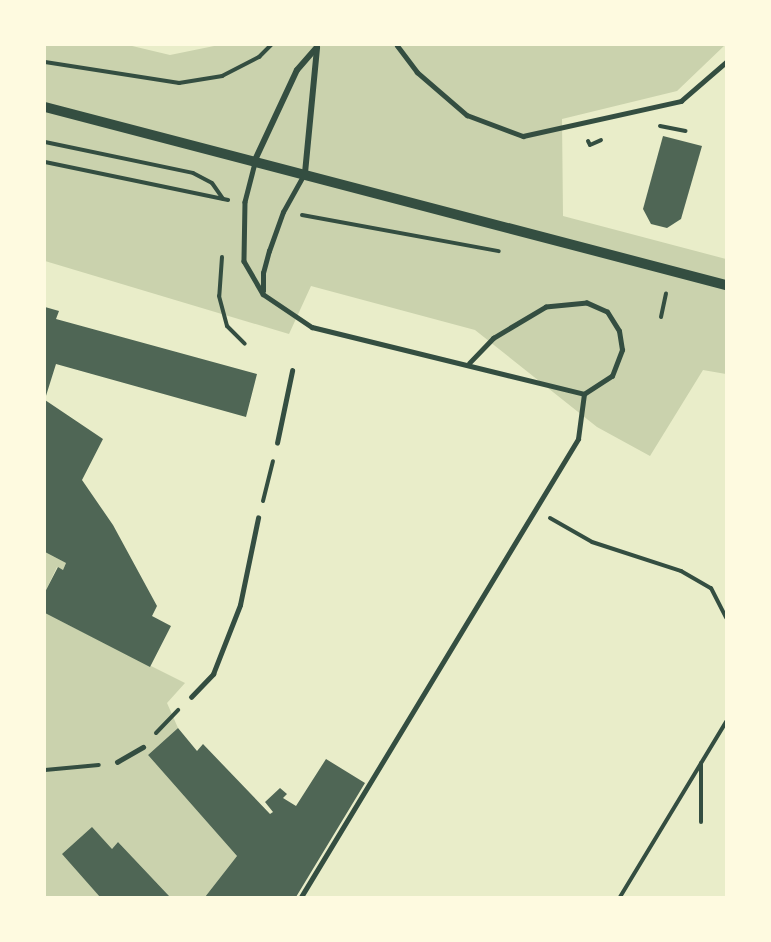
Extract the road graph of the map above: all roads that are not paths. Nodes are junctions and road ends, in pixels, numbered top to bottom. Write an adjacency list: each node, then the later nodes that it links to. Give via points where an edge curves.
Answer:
1 (398, 45): 3 (lane, via 417,72 467,115 523,136 681,101)
2 (317, 46): 5 (street, via 297,70); 6 (street)
3 (726, 62)
4 (45, 107): 5 (street)
5 (255, 160): 6 (street); 8 (lane, via 245,202 244,261)
6 (305, 173): 7 (street); 8 (lane, via 283,212 263,273)
7 (726, 285)
8 (263, 294): 9 (lane, via 312,327)
9 (470, 363): 11 (lane); 11 (lane, via 494,338 525,317 546,307 587,303 607,312 620,331 622,350 612,376)
10 (292, 371): 12 (lane)
11 (584, 394): 17 (lane, via 578,439)
12 (277, 443)
13 (258, 518): 14 (lane, via 240,604 213,674)
14 (191, 697)
15 (143, 747): 16 (lane)
16 (117, 762)
17 (301, 897)

